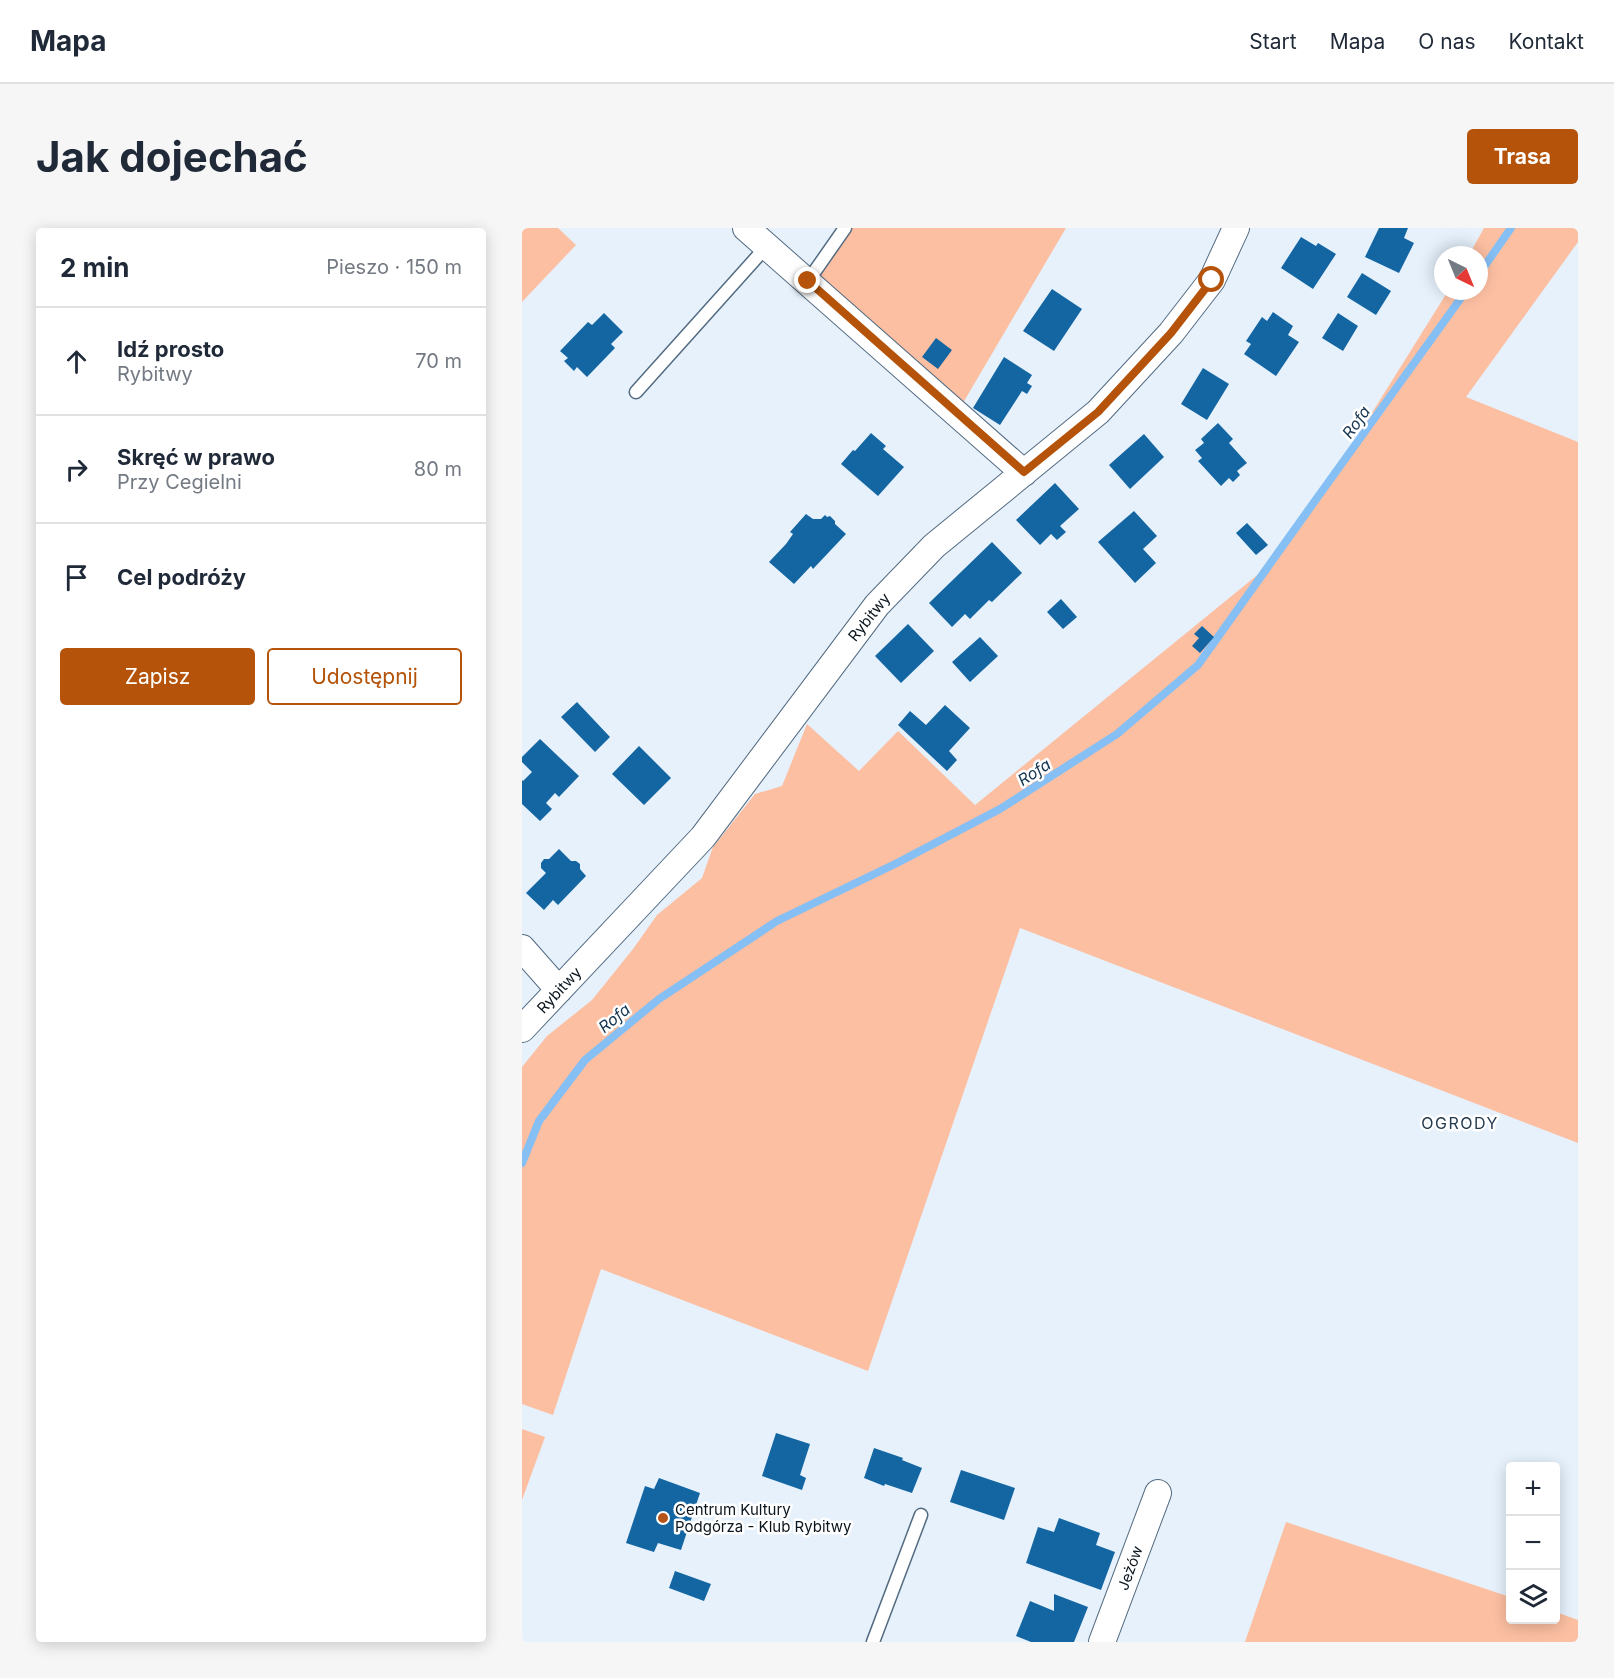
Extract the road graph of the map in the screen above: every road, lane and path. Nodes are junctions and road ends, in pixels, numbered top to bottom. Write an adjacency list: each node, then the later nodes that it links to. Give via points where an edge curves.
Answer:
1 (746, 228): 4 (street)
2 (845, 228): 5 (lane)
3 (1236, 228): 7 (street, Rybitwy, via 1212,280 1171,333 1098,412)
4 (767, 246): 5 (street); 6 (lane)
5 (808, 281): 7 (street)
6 (636, 392)
7 (1024, 472): 9 (street, Rybitwy, via 934,546 876,605 703,837)
8 (522, 948): 9 (street)
9 (559, 990): 10 (street, Rybitwy)
10 (522, 1029)
11 (1158, 1493): 14 (street, Jeżów)
12 (921, 1515): 13 (lane)
13 (873, 1642)
14 (1102, 1642)

